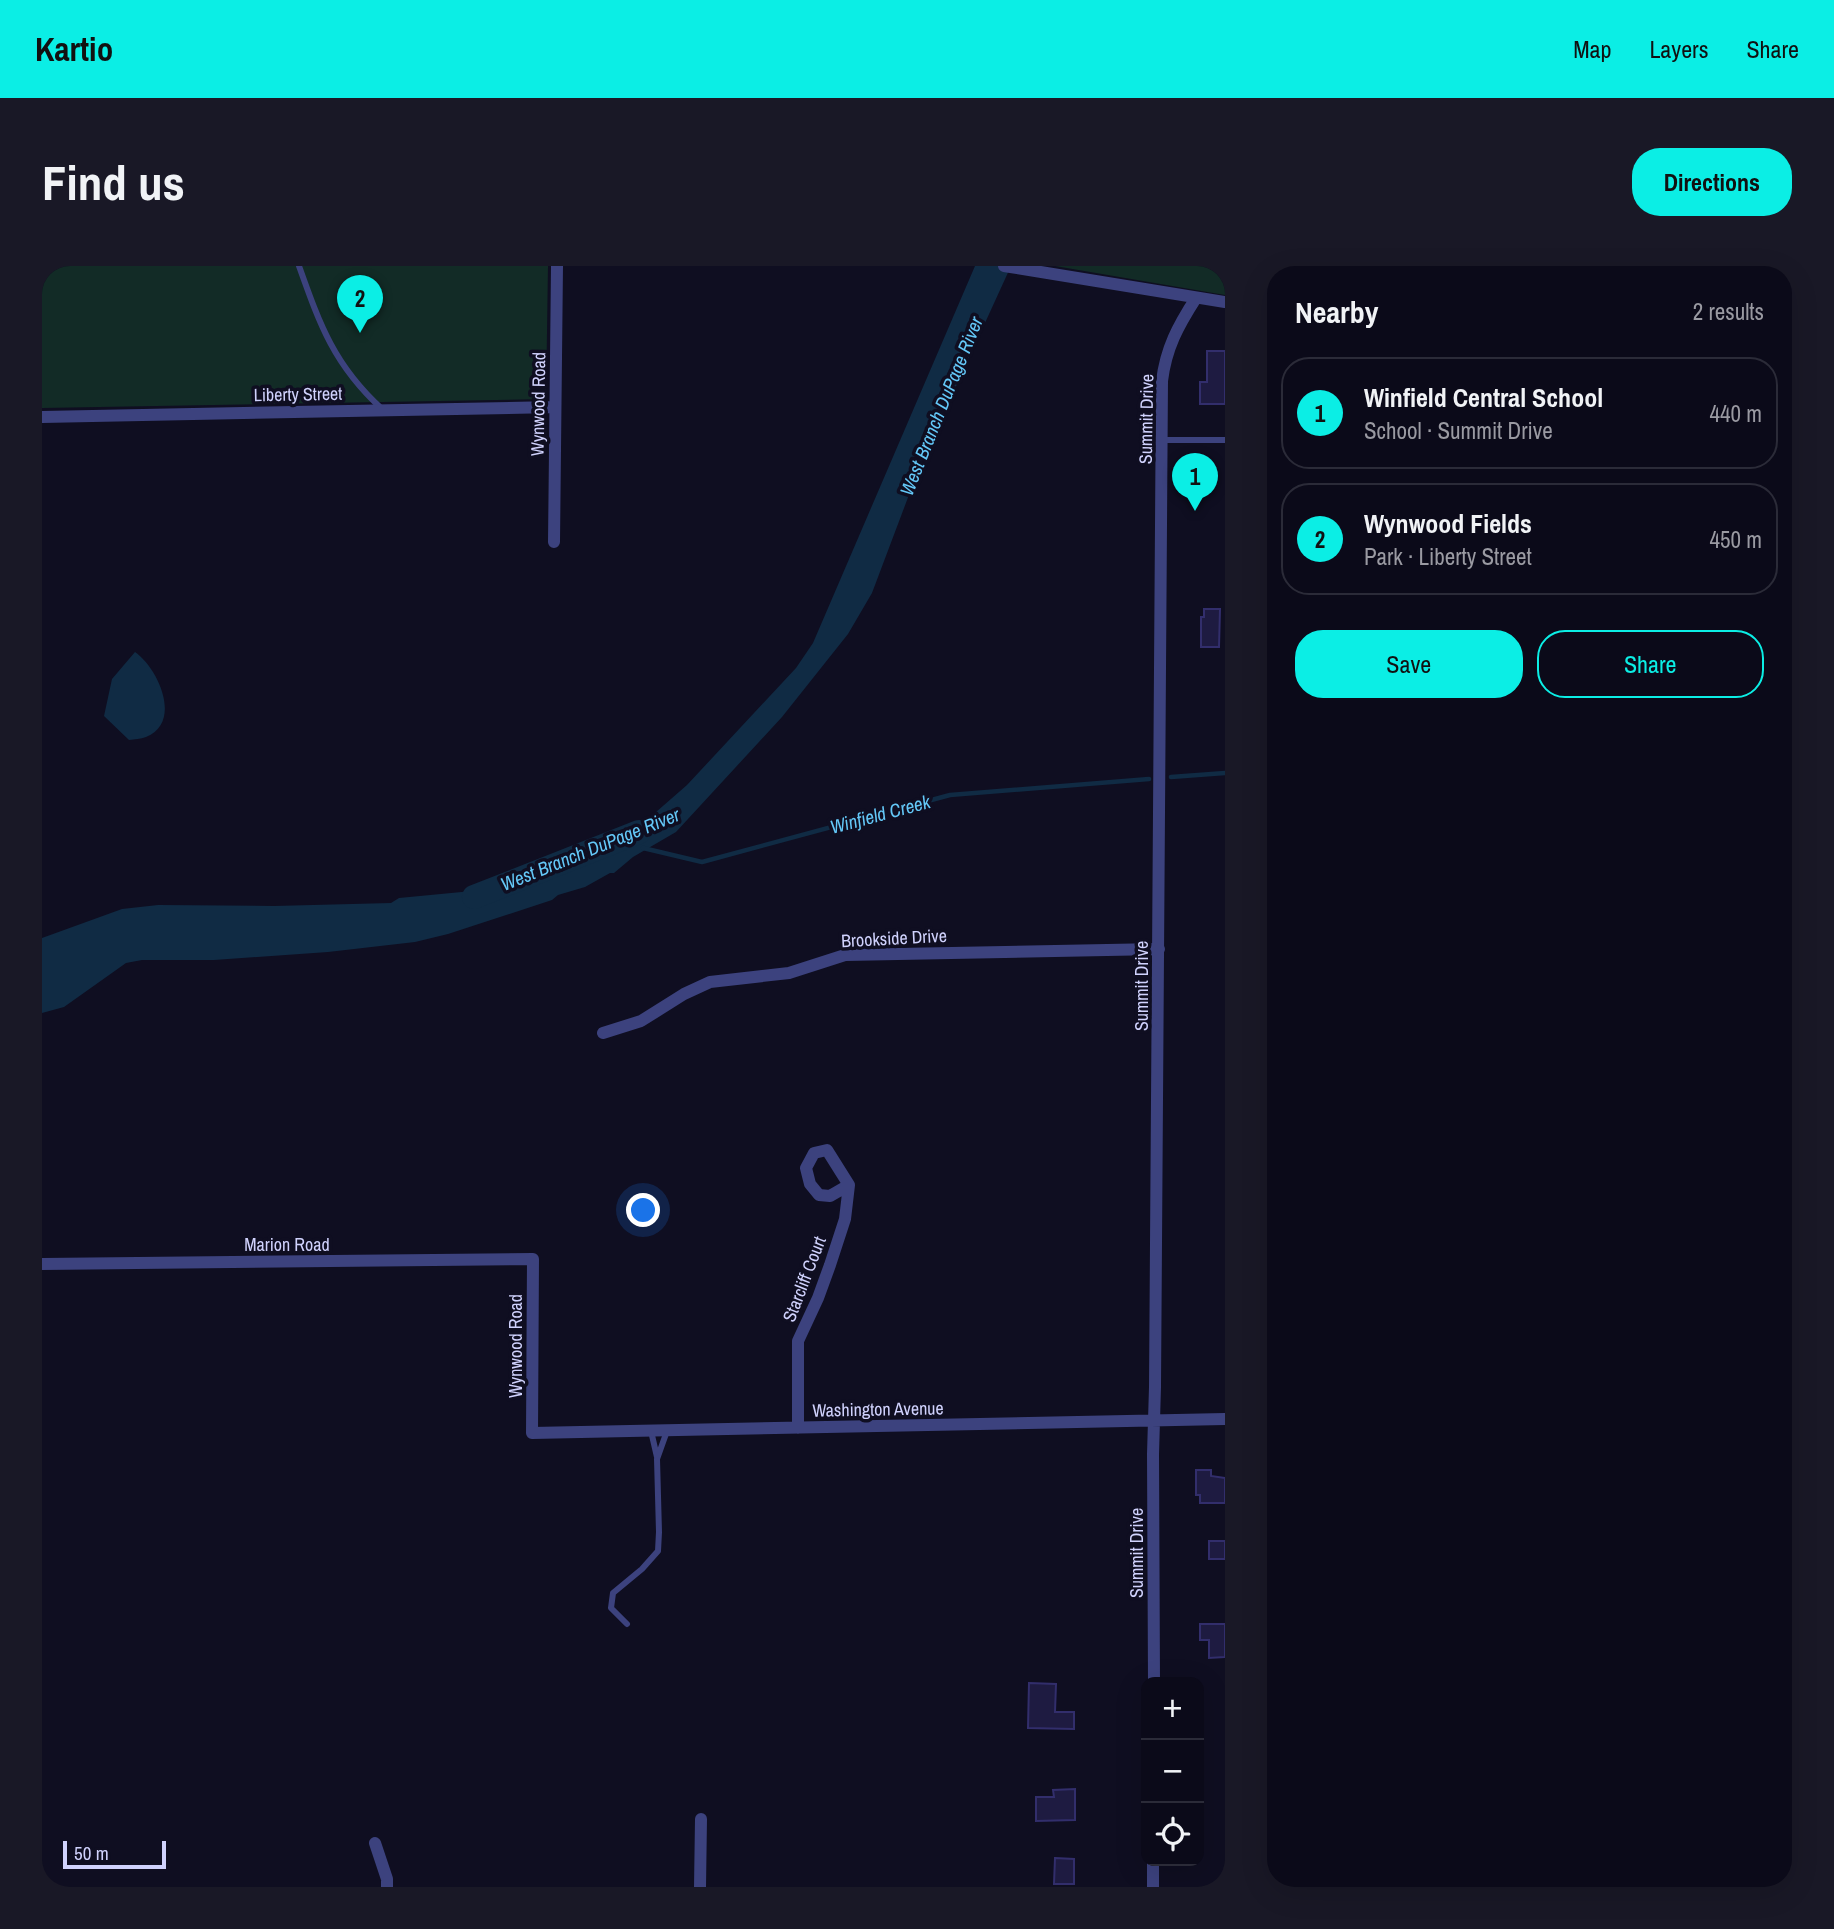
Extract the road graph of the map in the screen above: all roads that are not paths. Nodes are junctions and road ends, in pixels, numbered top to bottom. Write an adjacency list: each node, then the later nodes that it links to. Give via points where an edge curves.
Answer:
1 (299, 266): 7 (lane, via 335,354)
2 (557, 266): 6 (street, Wynwood Road)
3 (1003, 266): 4 (street)
4 (1196, 298): 5 (street); 9 (street, Summit Drive, via 1165,359)
5 (1225, 302)
6 (555, 407): 7 (street, Liberty Street); 11 (street, Wynwood Road)
7 (384, 410): 8 (street, Liberty Street)
8 (42, 416)
9 (1163, 439): 10 (lane); 12 (street, Summit Drive)
10 (1225, 439)
11 (554, 542)
12 (1159, 949): 13 (street, Brookside Drive, via 845,955 789,973 710,982 641,1021); 18 (street, Summit Drive)
13 (603, 1033)
14 (849, 1185): 19 (street, Starcliff Court, via 845,1219 798,1341)
15 (533, 1259): 16 (street, Marion Road); 22 (street, Wynwood Road)
16 (42, 1264)
17 (1225, 1419): 18 (street, Washington Avenue)
18 (1154, 1421): 19 (street, Washington Avenue); 25 (street, Summit Drive)
19 (798, 1428): 21 (street, Washington Avenue)
20 (650, 1431): 21 (street, Washington Avenue); 22 (street, Washington Avenue); 23 (lane)
21 (667, 1431): 23 (lane)
22 (532, 1433)
23 (657, 1459): 24 (lane, via 658,1551 613,1593 611,1608)
24 (627, 1624)
25 (1154, 1677)
26 (701, 1819): 30 (street)
27 (375, 1843): 29 (street)
28 (1153, 1866): 31 (street)
29 (387, 1887)
30 (700, 1887)
31 (1153, 1887)

